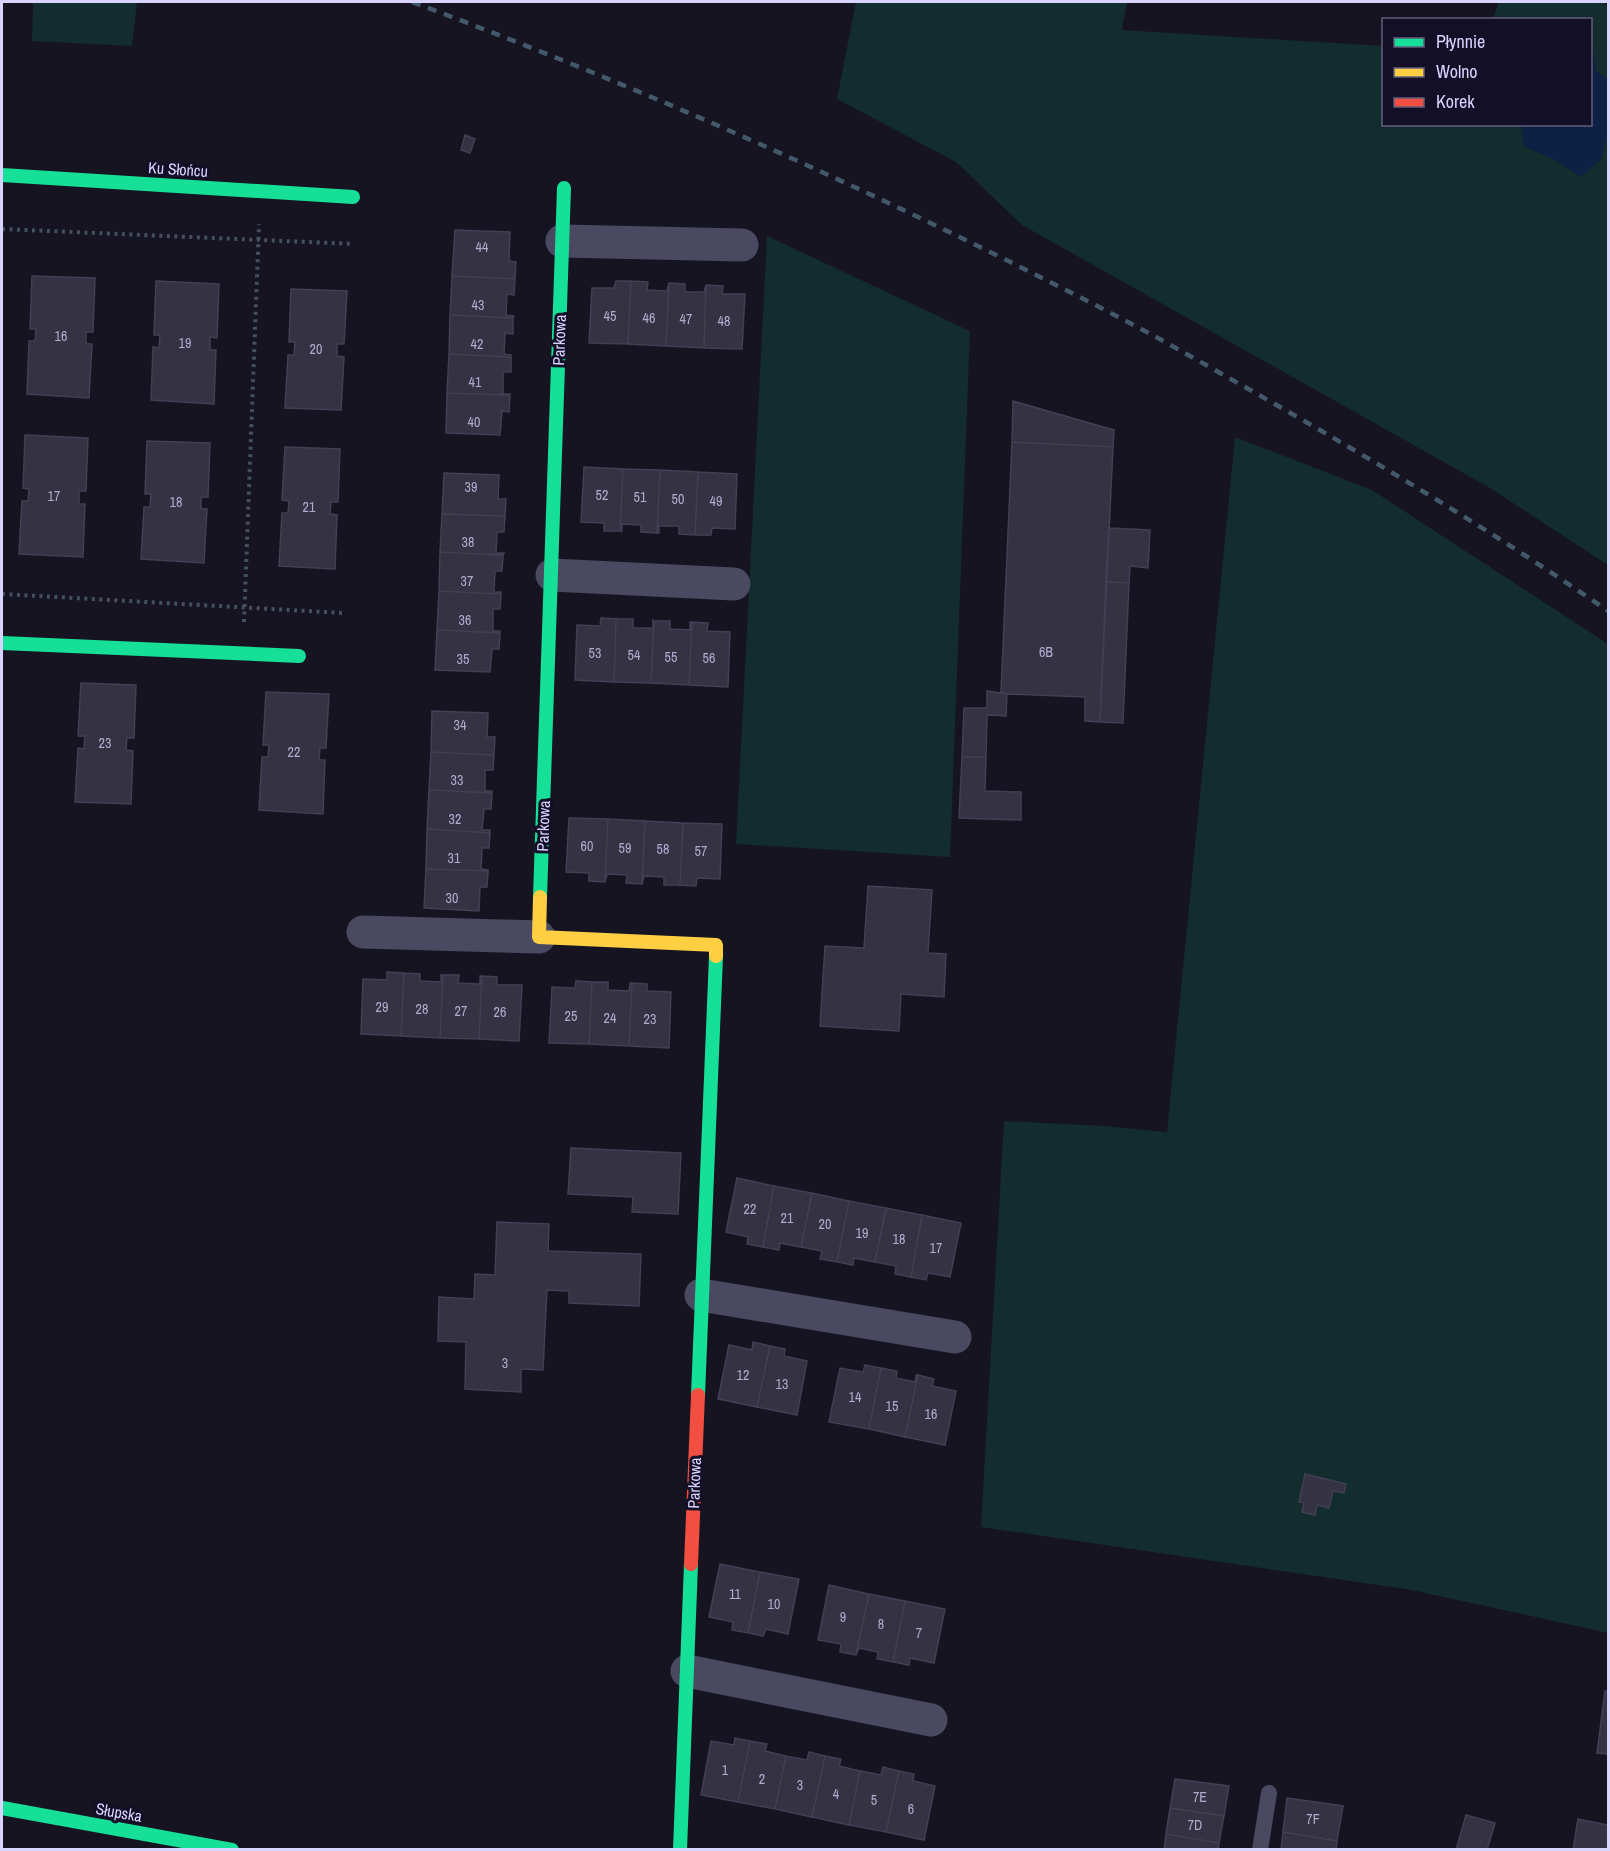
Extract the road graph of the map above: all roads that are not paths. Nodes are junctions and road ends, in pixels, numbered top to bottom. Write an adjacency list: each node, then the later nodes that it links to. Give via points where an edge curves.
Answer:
1 (2, 175): 3 (street, Ku Słońcu)
2 (564, 188): 4 (street, Parkowa)
3 (353, 197)
4 (562, 241): 5 (street); 6 (street, Parkowa)
5 (742, 245)
6 (552, 575): 7 (street); 11 (street, Parkowa)
7 (734, 584)
8 (2, 644): 9 (street)
9 (298, 656)
10 (363, 932): 11 (street)
11 (539, 937): 12 (street, Parkowa, via 716,945)
12 (701, 1295): 13 (street); 14 (street, Parkowa)
13 (955, 1337)
14 (687, 1671): 15 (street); 19 (street, Parkowa)
15 (932, 1720)
16 (1269, 1794): 20 (lane)
17 (2, 1808): 18 (street, Słupska)
18 (232, 1850)
19 (680, 1850)
20 (1260, 1850)

